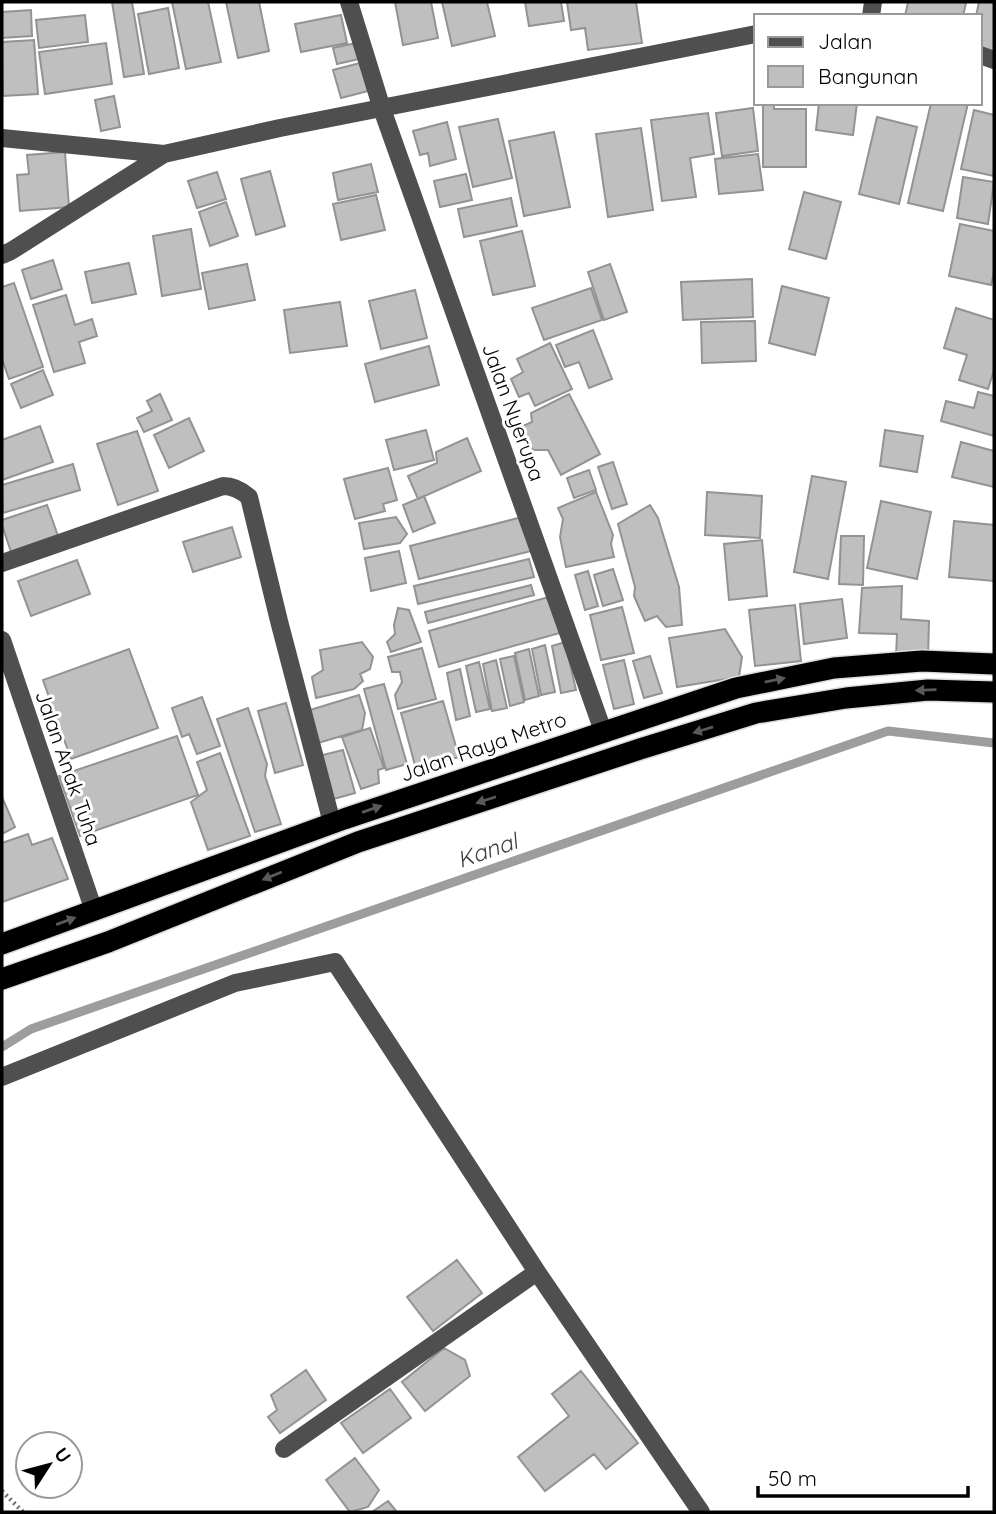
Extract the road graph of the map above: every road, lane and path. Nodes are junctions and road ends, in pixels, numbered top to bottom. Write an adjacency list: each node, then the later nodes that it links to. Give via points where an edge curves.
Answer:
1 (349, 2): 3 (street, Jalan Nyerupa)
2 (754, 34): 3 (street)
3 (382, 109): 5 (street); 11 (street, Jalan Nyerupa)
4 (2, 138): 5 (street)
5 (164, 154): 6 (street)
6 (2, 255)
7 (2, 563): 12 (street, via 223,486 243,492 249,497)
8 (2, 640): 13 (street, Jalan Anak Tuha)
9 (994, 664): 11 (highway, Jalan Raya Metro, one-way to 9, via 736,688 834,668 922,661)
10 (994, 692): 15 (highway, one-way to 15, via 928,690 756,713 358,842 108,942)
11 (603, 731): 12 (highway, Jalan Raya Metro, one-way to 11)
12 (332, 823): 13 (highway, Jalan Raya Metro)
13 (94, 911): 14 (highway, Jalan Raya Metro, one-way to 13)
14 (2, 944)
15 (2, 979)
16 (2, 1077): 17 (street, via 236,983 335,961)
17 (537, 1272): 18 (street); 21 (street)
18 (284, 1449)
19 (2, 1491): 20 (path)
20 (23, 1512)
21 (701, 1512)

